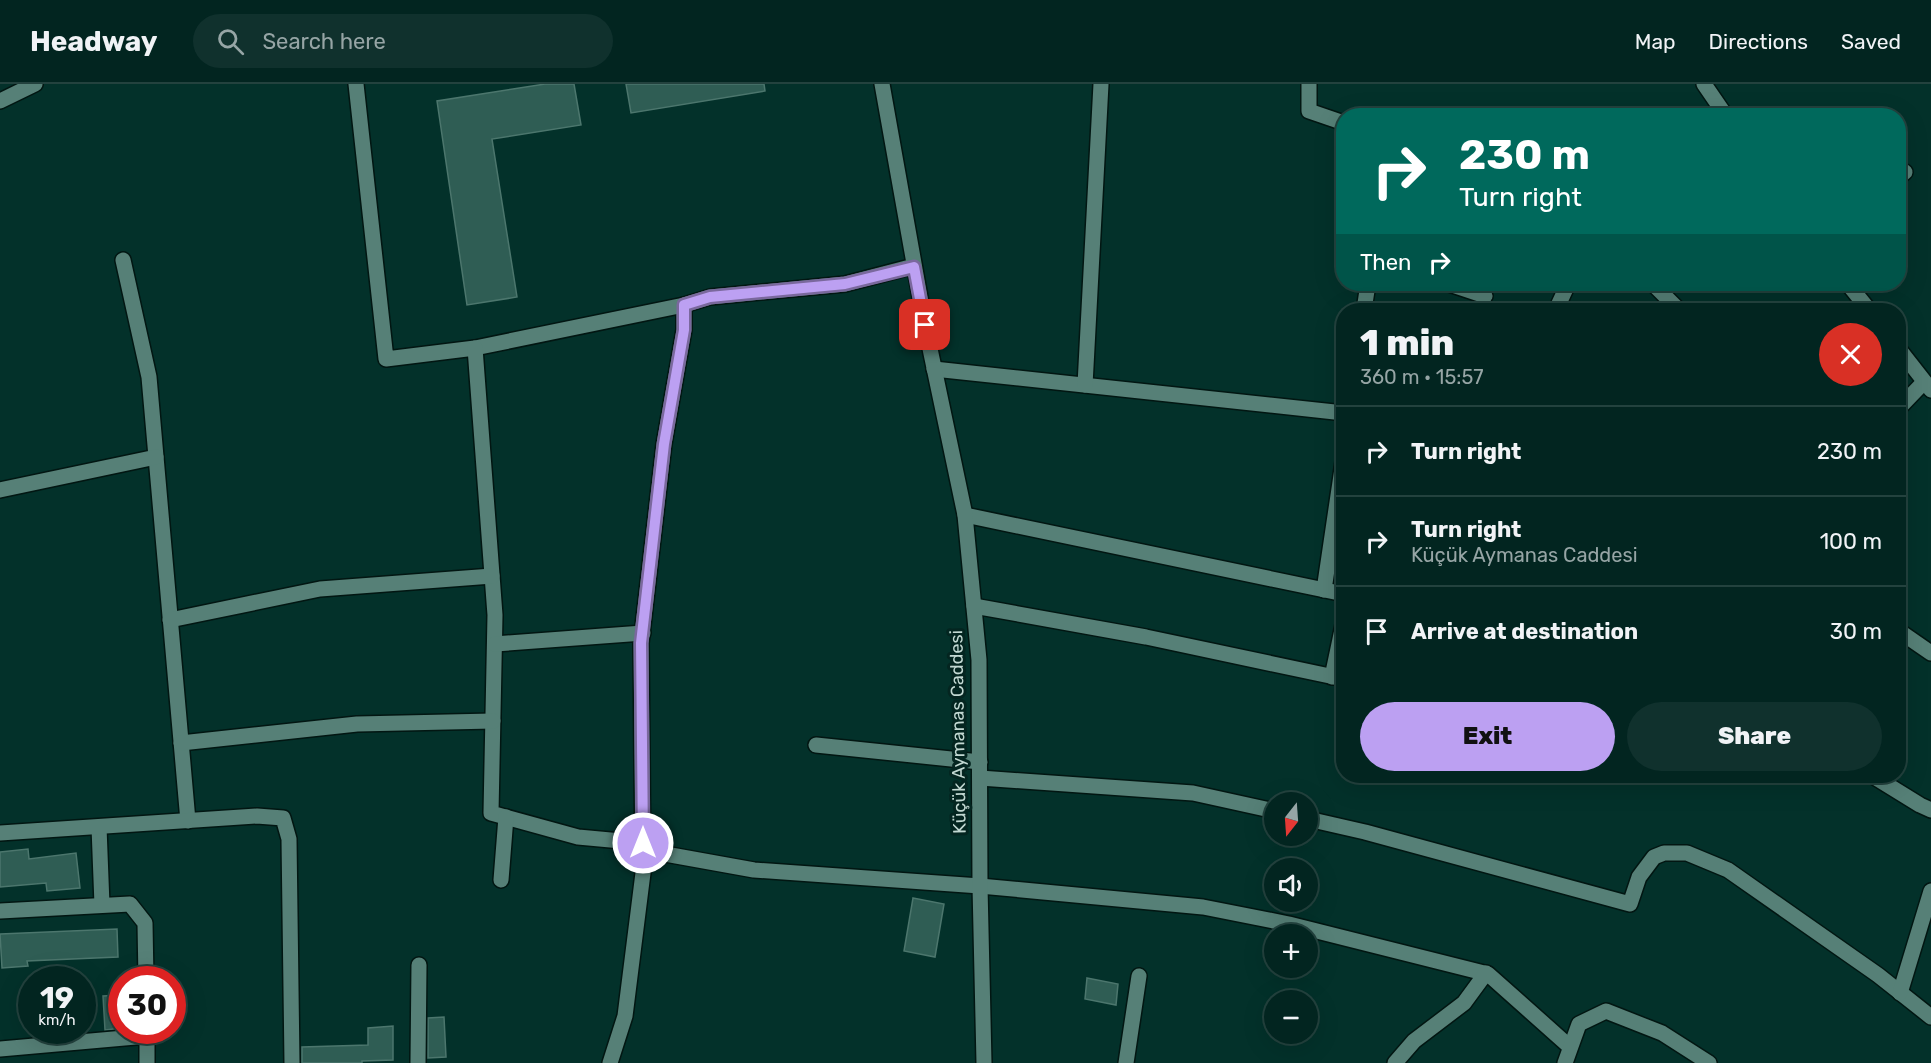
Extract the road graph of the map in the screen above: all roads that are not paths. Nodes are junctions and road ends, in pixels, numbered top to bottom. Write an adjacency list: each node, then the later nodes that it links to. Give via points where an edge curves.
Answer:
1 (35, 84): 7 (street)
2 (357, 84): 19 (street, via 386,359)
3 (882, 84): 11 (street, Küçük Aymanas Caddesi)
4 (1101, 84): 22 (street)
5 (1310, 84): 9 (street, via 1309,111)
6 (1704, 84): 8 (street)
7 (0, 101)
8 (1720, 108)
9 (1336, 120)
10 (123, 260): 26 (street, via 149,377)
11 (914, 267): 18 (street, via 845,284 710,297); 21 (street, Küçük Aymanas Caddesi)
12 (1470, 291): 15 (street)
13 (1660, 291): 16 (street)
14 (1854, 291): 17 (street)
15 (1485, 296)
16 (1672, 303)
17 (1863, 303)
18 (684, 305): 19 (street); 35 (street, via 684,330 664,444)
19 (475, 348): 30 (street)
20 (1906, 358): 23 (street)
21 (934, 369): 22 (street); 29 (street, Küçük Aymanas Caddesi)
22 (1085, 385): 25 (street)
23 (1928, 386): 24 (street)
24 (1906, 403)
25 (1336, 412)
26 (156, 457): 27 (street); 34 (street)
27 (0, 490)
28 (1336, 509): 31 (street)
29 (965, 514): 31 (street); 33 (street, Küçük Aymanas Caddesi)
30 (492, 576): 34 (street, via 320,589); 37 (street)
31 (1324, 590): 32 (street)
32 (1336, 592)
33 (974, 606): 39 (street); 43 (street, Küçük Aymanas Caddesi, via 979,660)
34 (170, 620): 41 (street)
35 (643, 633): 37 (street); 52 (street)
36 (1906, 637): 38 (street)
37 (495, 644): 40 (street)
38 (1931, 653)
39 (1336, 678)
40 (493, 721): 41 (street, via 357,724); 47 (street, via 492,813)
41 (181, 743): 48 (street)
42 (816, 745): 43 (street)
43 (980, 770): 45 (street, via 1193,792); 54 (street, Küçük Aymanas Caddesi)
44 (1884, 783): 46 (street)
45 (1264, 808)
46 (1931, 810)
47 (506, 817): 52 (street, via 578,837); 53 (street)
48 (188, 821): 50 (street); 69 (street, via 283,818 289,839)
49 (1318, 821): 62 (street, via 1630,904 1639,877 1654,857 1687,853 1728,870)
50 (99, 827): 51 (street); 56 (street)
51 (0, 833)
52 (643, 846): 54 (street, via 754,870); 71 (street, via 625,1016)
53 (501, 880)
54 (980, 886): 60 (street, via 1203,907); 72 (street, Küçük Aymanas Caddesi)
55 (1931, 891): 62 (street)
56 (102, 905): 57 (street); 59 (street, via 130,904 145,923)
57 (0, 911)
58 (419, 965): 70 (street)
59 (146, 966)
60 (1486, 973): 66 (street); 74 (street, via 1464,1004 1414,1041)
61 (1139, 976): 73 (street)
62 (1900, 993): 63 (street)
63 (1931, 1017)
64 (108, 1037): 67 (street)
65 (147, 1044): 68 (street)
66 (1570, 1047): 75 (street); 76 (street, via 1579,1024 1606,1011 1662,1033)
67 (0, 1049)
68 (147, 1063)
69 (292, 1063)
70 (418, 1063)
71 (610, 1063)
72 (984, 1063)
73 (1126, 1063)
74 (1395, 1063)
75 (1565, 1063)
76 (1709, 1063)

